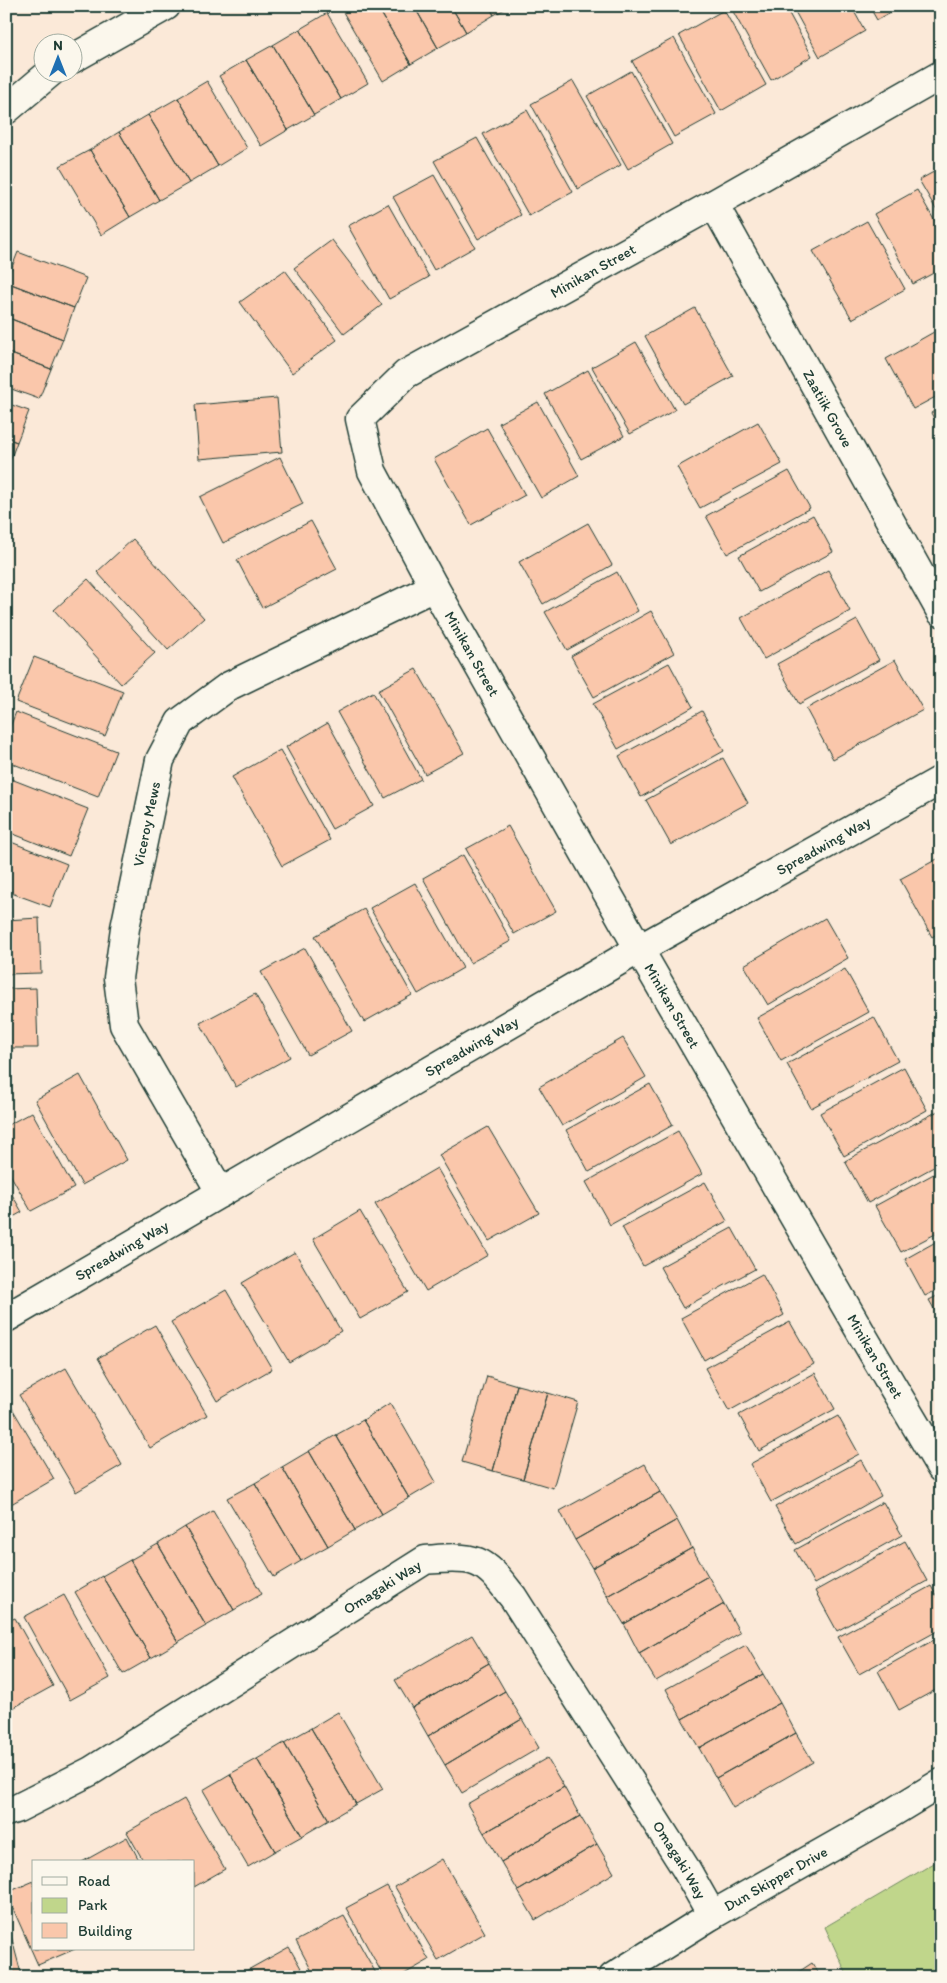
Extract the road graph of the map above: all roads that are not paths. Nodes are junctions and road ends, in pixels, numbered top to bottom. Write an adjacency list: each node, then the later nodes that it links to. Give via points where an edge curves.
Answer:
1 (166, 6): 2 (street)
2 (82, 53)
3 (941, 76): 6 (street, Minikan Street)
4 (39, 82): 5 (street)
5 (6, 110)
6 (714, 204): 7 (street, Minikan Street, via 406,374 360,420 372,471); 8 (street, Zaatiik Grove)
7 (434, 587): 10 (street, Minikan Street); 11 (street, Viceroy Mews, via 229,686 180,722 160,760 119,970 124,1025)
8 (941, 612)
9 (941, 780): 10 (street, Spreadwing Way)
10 (639, 949): 11 (street, Spreadwing Way); 13 (street, Minikan Street)
11 (221, 1193): 12 (street, Spreadwing Way)
12 (6, 1318)
13 (941, 1468)
14 (941, 1783): 16 (street, Dun Skipper Drive)
15 (6, 1812): 16 (street, Omagaki Way, via 91,1771 426,1560 461,1559 482,1566 513,1598)
16 (712, 1915): 17 (street, Dun Skipper Drive)
17 (613, 1977)

